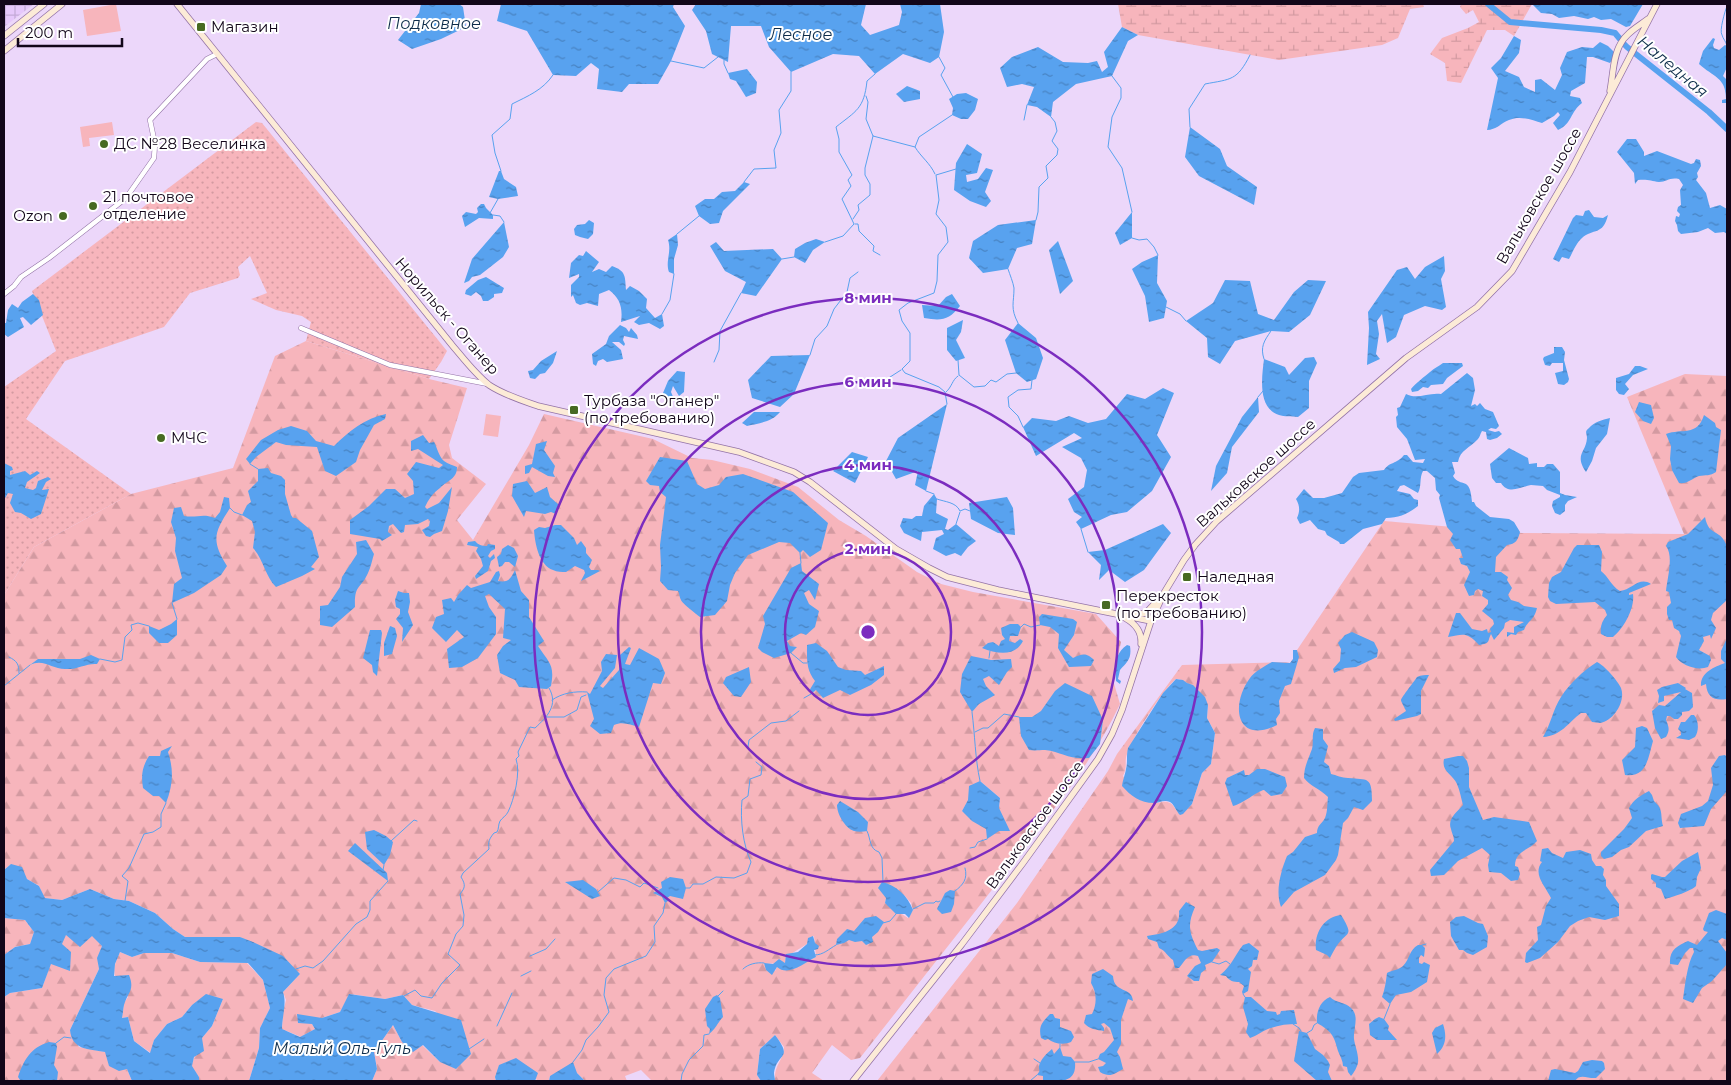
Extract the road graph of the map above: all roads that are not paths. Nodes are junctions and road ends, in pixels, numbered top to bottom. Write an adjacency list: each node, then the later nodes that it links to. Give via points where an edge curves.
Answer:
1 (44, 4): 6 (main road)
2 (62, 4): 7 (main road)
3 (176, 4): 8 (main road, Норильск - Оганер)
4 (1657, 4): 5 (main road, Вальковское шоссе)
5 (1650, 17): 9 (main road, Вальковское шоссе); 9 (main road, Вальковское шоссе, via 1621,43)
6 (4, 36)
7 (4, 51)
8 (217, 54): 10 (street, via 207,59 150,120 154,158 126,198 21,276); 12 (main road, Норильск - Оганер, via 439,329)
9 (1609, 98): 13 (main road, Вальковское шоссе, via 1539,226 1512,271 1495,290 1406,358 1217,521 1195,545)
10 (4, 294)
11 (301, 328): 12 (street, via 390,365)
12 (489, 384): 14 (main road, Норильск - Оганер, via 510,397 538,406 710,445 765,461 802,477 896,549 947,577)
13 (1164, 593): 14 (main road, Норильск - Оганер, via 1146,613); 15 (main road, Вальковское шоссе)
14 (1119, 615): 15 (main road, Норильск - Оганер); 16 (main road, Норильск - Оганер, via 1139,630 1142,641)
15 (1151, 621): 16 (main road, Вальковское шоссе)
16 (1140, 654): 17 (main road, Вальковское шоссе, via 1117,723 1093,767 962,944)
17 (853, 1081)

